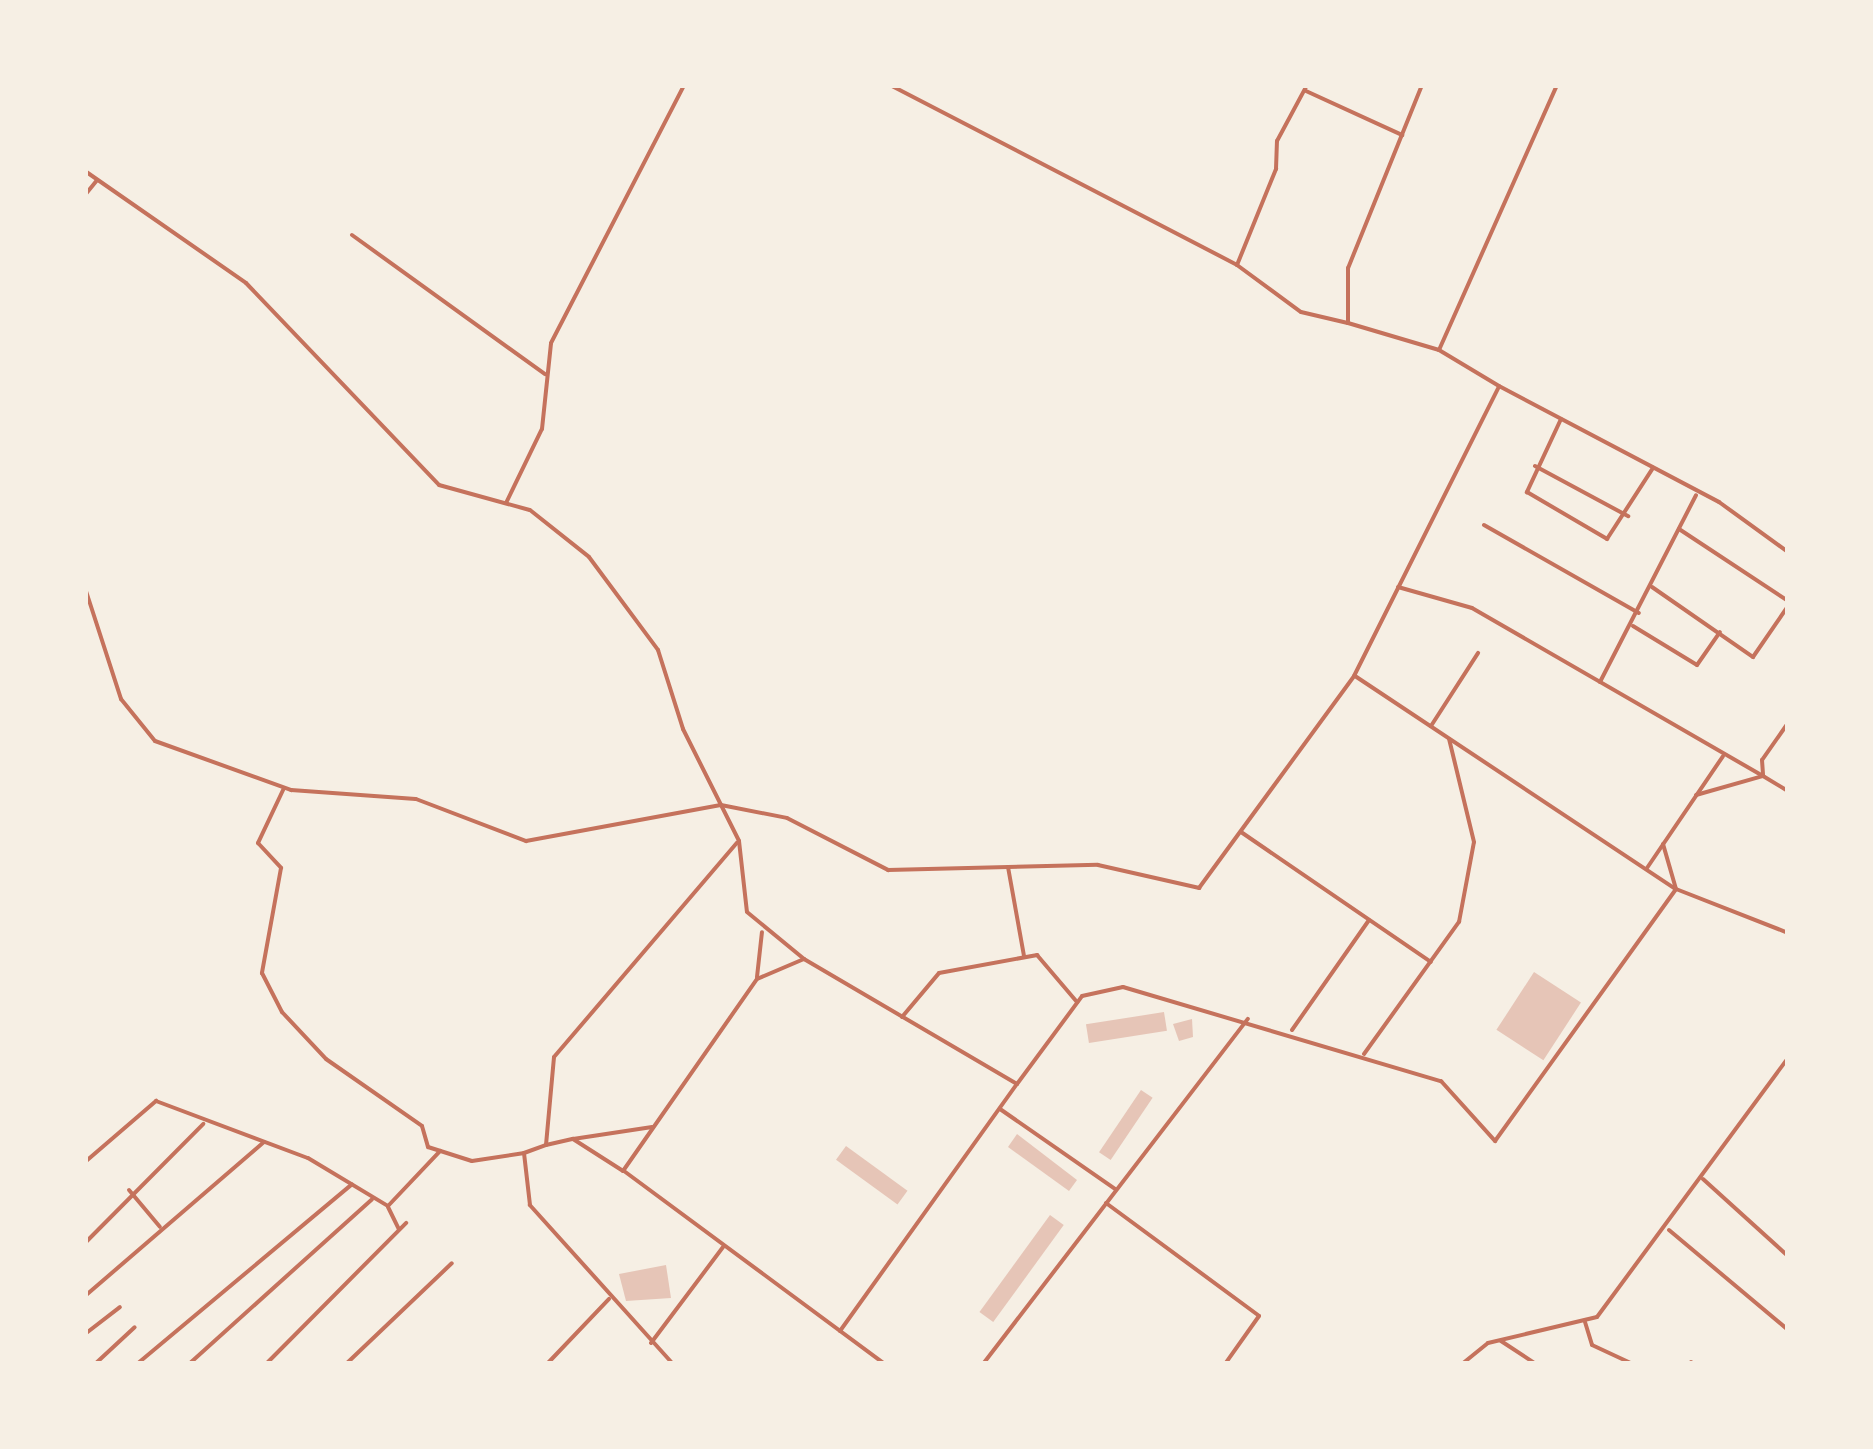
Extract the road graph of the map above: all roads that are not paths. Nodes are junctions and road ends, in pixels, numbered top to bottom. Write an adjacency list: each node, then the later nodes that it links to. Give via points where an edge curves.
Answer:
1 (684, 85): 14 (street, via 551,343)
2 (890, 85): 11 (street)
3 (1422, 85): 6 (street)
4 (1557, 85): 13 (street)
5 (1306, 88): 6 (street); 11 (street)
6 (1402, 135): 12 (street, via 1348,268)
7 (85, 170): 8 (street)
8 (98, 180): 9 (street); 20 (street, via 283,316 439,485)
9 (85, 194)
10 (352, 236): 14 (street)
11 (1237, 265): 12 (street, via 1301,312)
12 (1348, 323): 13 (street)
13 (1439, 350): 15 (street)
14 (545, 374): 20 (street, via 542,428)
15 (1499, 386): 16 (street); 25 (street)
16 (1560, 419): 17 (street); 18 (street)
17 (1535, 466): 21 (street); 21 (street, via 1526,492 1607,539)
18 (1653, 468): 19 (street); 21 (street)
19 (1697, 493): 23 (street); 24 (street)
20 (506, 504): 43 (street, via 562,528 644,630)
21 (1628, 516)
22 (1484, 525): 29 (street)
23 (1678, 529): 26 (street); 28 (street)
24 (1788, 552)
25 (1398, 587): 33 (street); 34 (street, via 1472,608)
26 (1652, 587): 29 (street); 31 (street)
27 (85, 588): 40 (street, via 121,699 155,741)
28 (1788, 604): 31 (street, via 1752,657)
29 (1638, 613): 30 (street)
30 (1632, 625): 31 (street, via 1697,665); 34 (street)
31 (1720, 632)
32 (1478, 654): 36 (street)
33 (1354, 676): 36 (street); 44 (street)
34 (1600, 682): 38 (street)
35 (1788, 723): 39 (street, via 1762,760)
36 (1431, 726): 37 (street)
37 (1448, 737): 48 (street); 55 (street, via 1474,842 1459,922)
38 (1724, 754): 39 (street); 42 (street)
39 (1763, 776): 41 (street); 42 (street)
40 (284, 787): 43 (street, via 416,799 526,842); 70 (street, via 258,844 281,868 264,948 268,986 326,1059 422,1126 428,1147)
41 (1788, 791)
42 (1696, 795): 46 (street)
43 (721, 805): 45 (street); 47 (street, via 787,818 888,870)
44 (1240, 831): 47 (street, via 1198,888 1098,865); 50 (street)
45 (739, 841): 51 (street, via 747,912); 69 (street, via 554,1057)
46 (1663, 844): 48 (street); 49 (street)
47 (1008, 868): 53 (street)
48 (1647, 868): 49 (street)
49 (1676, 890): 52 (street); 61 (street, via 1504,1137 1487,1136 1441,1081)
50 (1369, 920): 55 (street); 60 (street)
51 (762, 932): 54 (street); 56 (street)
52 (1788, 934)
53 (1024, 957): 57 (street, via 1040,956); 58 (street, via 939,973)
54 (804, 959): 56 (street); 58 (street)
55 (1431, 962): 61 (street)
56 (757, 980): 66 (street)
57 (1077, 1002): 59 (street, via 1123,987); 63 (street)
58 (902, 1017): 63 (street)
59 (1249, 1017): 60 (street); 76 (street)
60 (1292, 1030): 61 (street)
61 (1364, 1054)
62 (1788, 1058): 74 (street)
63 (1017, 1084): 64 (street)
64 (1000, 1108): 76 (street); 95 (street)
65 (203, 1124): 68 (street); 72 (street, via 156,1101); 77 (street)
66 (652, 1127): 67 (street); 73 (street)
67 (573, 1139): 69 (street); 73 (street)
68 (264, 1142): 75 (street); 82 (street)
69 (546, 1145): 71 (street)
70 (440, 1150): 71 (street, via 472,1161); 80 (street)
71 (524, 1153): 90 (street, via 530,1206)
72 (85, 1162)
73 (623, 1171): 86 (street)
74 (1703, 1179): 83 (street); 87 (street)
75 (352, 1184): 78 (street); 100 (street)
76 (1115, 1189): 79 (street)
77 (129, 1190): 82 (street); 85 (street)
78 (372, 1199): 80 (street); 101 (street)
79 (1106, 1203): 107 (street); 108 (street, via 1259,1316)
80 (388, 1206): 84 (street)
81 (406, 1224): 84 (street)
82 (160, 1227): 89 (street)
83 (1667, 1229): 92 (street); 94 (street)
84 (400, 1230): 102 (street)
85 (85, 1244)
86 (724, 1246): 95 (street); 98 (street)
87 (1788, 1256)
88 (452, 1263): 103 (street)
89 (85, 1296)
90 (609, 1299): 98 (street); 104 (street)
91 (120, 1307): 96 (street)
92 (1585, 1322): 97 (street); 111 (street, via 1592,1345)
93 (135, 1327): 99 (street)
94 (1788, 1330)
95 (840, 1331): 106 (street)
96 (85, 1334)
97 (1500, 1341): 109 (street); 110 (street)
98 (651, 1343): 105 (street)
99 (95, 1364)
100 (138, 1364)
101 (189, 1364)
102 (266, 1364)
103 (346, 1364)
104 (547, 1364)
105 (673, 1364)
106 (885, 1364)
107 (983, 1364)
108 (1225, 1364)
109 (1462, 1364)
110 (1536, 1364)
111 (1633, 1364)

